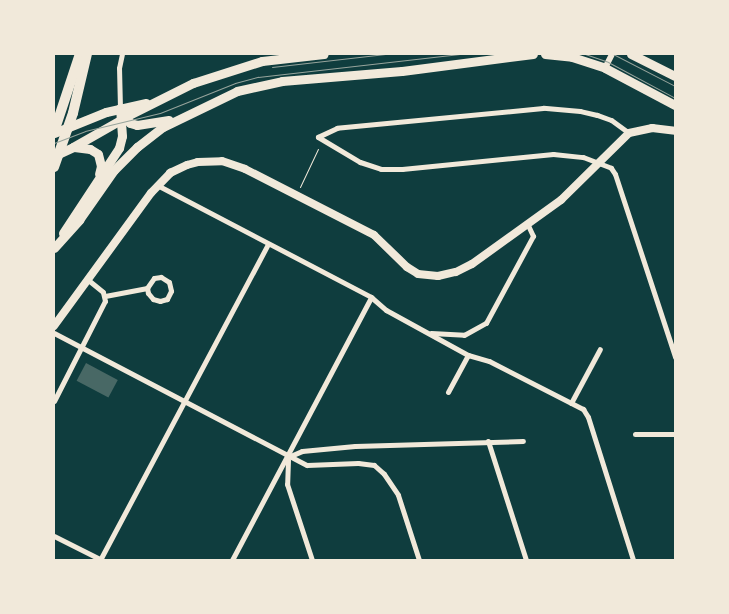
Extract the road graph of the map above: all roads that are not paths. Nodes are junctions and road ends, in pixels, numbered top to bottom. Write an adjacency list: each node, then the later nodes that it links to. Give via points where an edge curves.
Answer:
1 (80, 54): 17 (highway)
2 (87, 54): 23 (highway, via 73,113)
3 (122, 54): 14 (street)
4 (324, 54): 12 (main road, via 248,65 193,84)
5 (533, 54): 9 (main road)
6 (545, 54): 10 (main road, via 572,57)
7 (612, 54): 10 (street)
8 (631, 54): 11 (main road)
9 (493, 56): 15 (main road, via 393,72 266,83 237,91)
10 (605, 68): 13 (main road)
11 (675, 76)
12 (155, 102): 14 (main road); 16 (main road)
13 (675, 105)
14 (120, 108): 16 (main road); 17 (main road)
15 (186, 115): 16 (main road, via 142,126); 28 (main road, via 151,135 126,156)
16 (122, 119): 20 (main road); 24 (main road, via 119,148)
17 (54, 132)
18 (675, 132): 19 (main road, via 652,128)
19 (629, 133): 22 (main road); 22 (street, via 611,120 597,115 543,108 336,128 318,137 360,162 381,168 402,169 552,154 583,157)
20 (73, 148): 21 (main road); 24 (main road, via 90,149 98,154 101,166)
21 (54, 156)
22 (598, 163): 26 (main road, via 560,200); 39 (street, via 611,168 616,174)
23 (54, 167)
24 (96, 181): 28 (main road)
25 (157, 185): 26 (main road, via 170,173 187,165 211,160 234,164 374,235 407,267 426,276 464,269); 27 (street); 29 (main road)
26 (527, 223): 35 (street, via 533,236 486,323 464,335)
27 (268, 244): 32 (street); 42 (street)
28 (54, 248)
29 (88, 280): 31 (street); 33 (main road)
30 (147, 288): 30 (street, via 154,278 161,278 169,282 171,291 167,299 160,301 153,299); 31 (street)
31 (105, 296): 36 (street, via 104,305)
32 (371, 297): 35 (street, via 386,310); 48 (street)
33 (54, 326)
34 (54, 333): 36 (street)
35 (430, 333): 38 (street)
36 (82, 348): 41 (street); 42 (street)
37 (600, 349): 43 (street)
38 (468, 355): 40 (street); 43 (street, via 489,361)
39 (675, 357)
40 (448, 392)
41 (54, 401)
42 (184, 402): 48 (street); 50 (street)
43 (572, 403): 55 (street, via 588,416)
44 (635, 434): 45 (street)
45 (675, 434)
46 (488, 441): 47 (street); 48 (street, via 355,446 302,451); 54 (street)
47 (523, 441)
48 (288, 457): 51 (street); 52 (street, via 287,484); 53 (street, via 306,465 358,462 374,465 398,495)
49 (54, 536): 50 (street)
50 (101, 560)
51 (232, 560)
52 (312, 560)
53 (419, 560)
54 (526, 560)
55 (633, 560)

